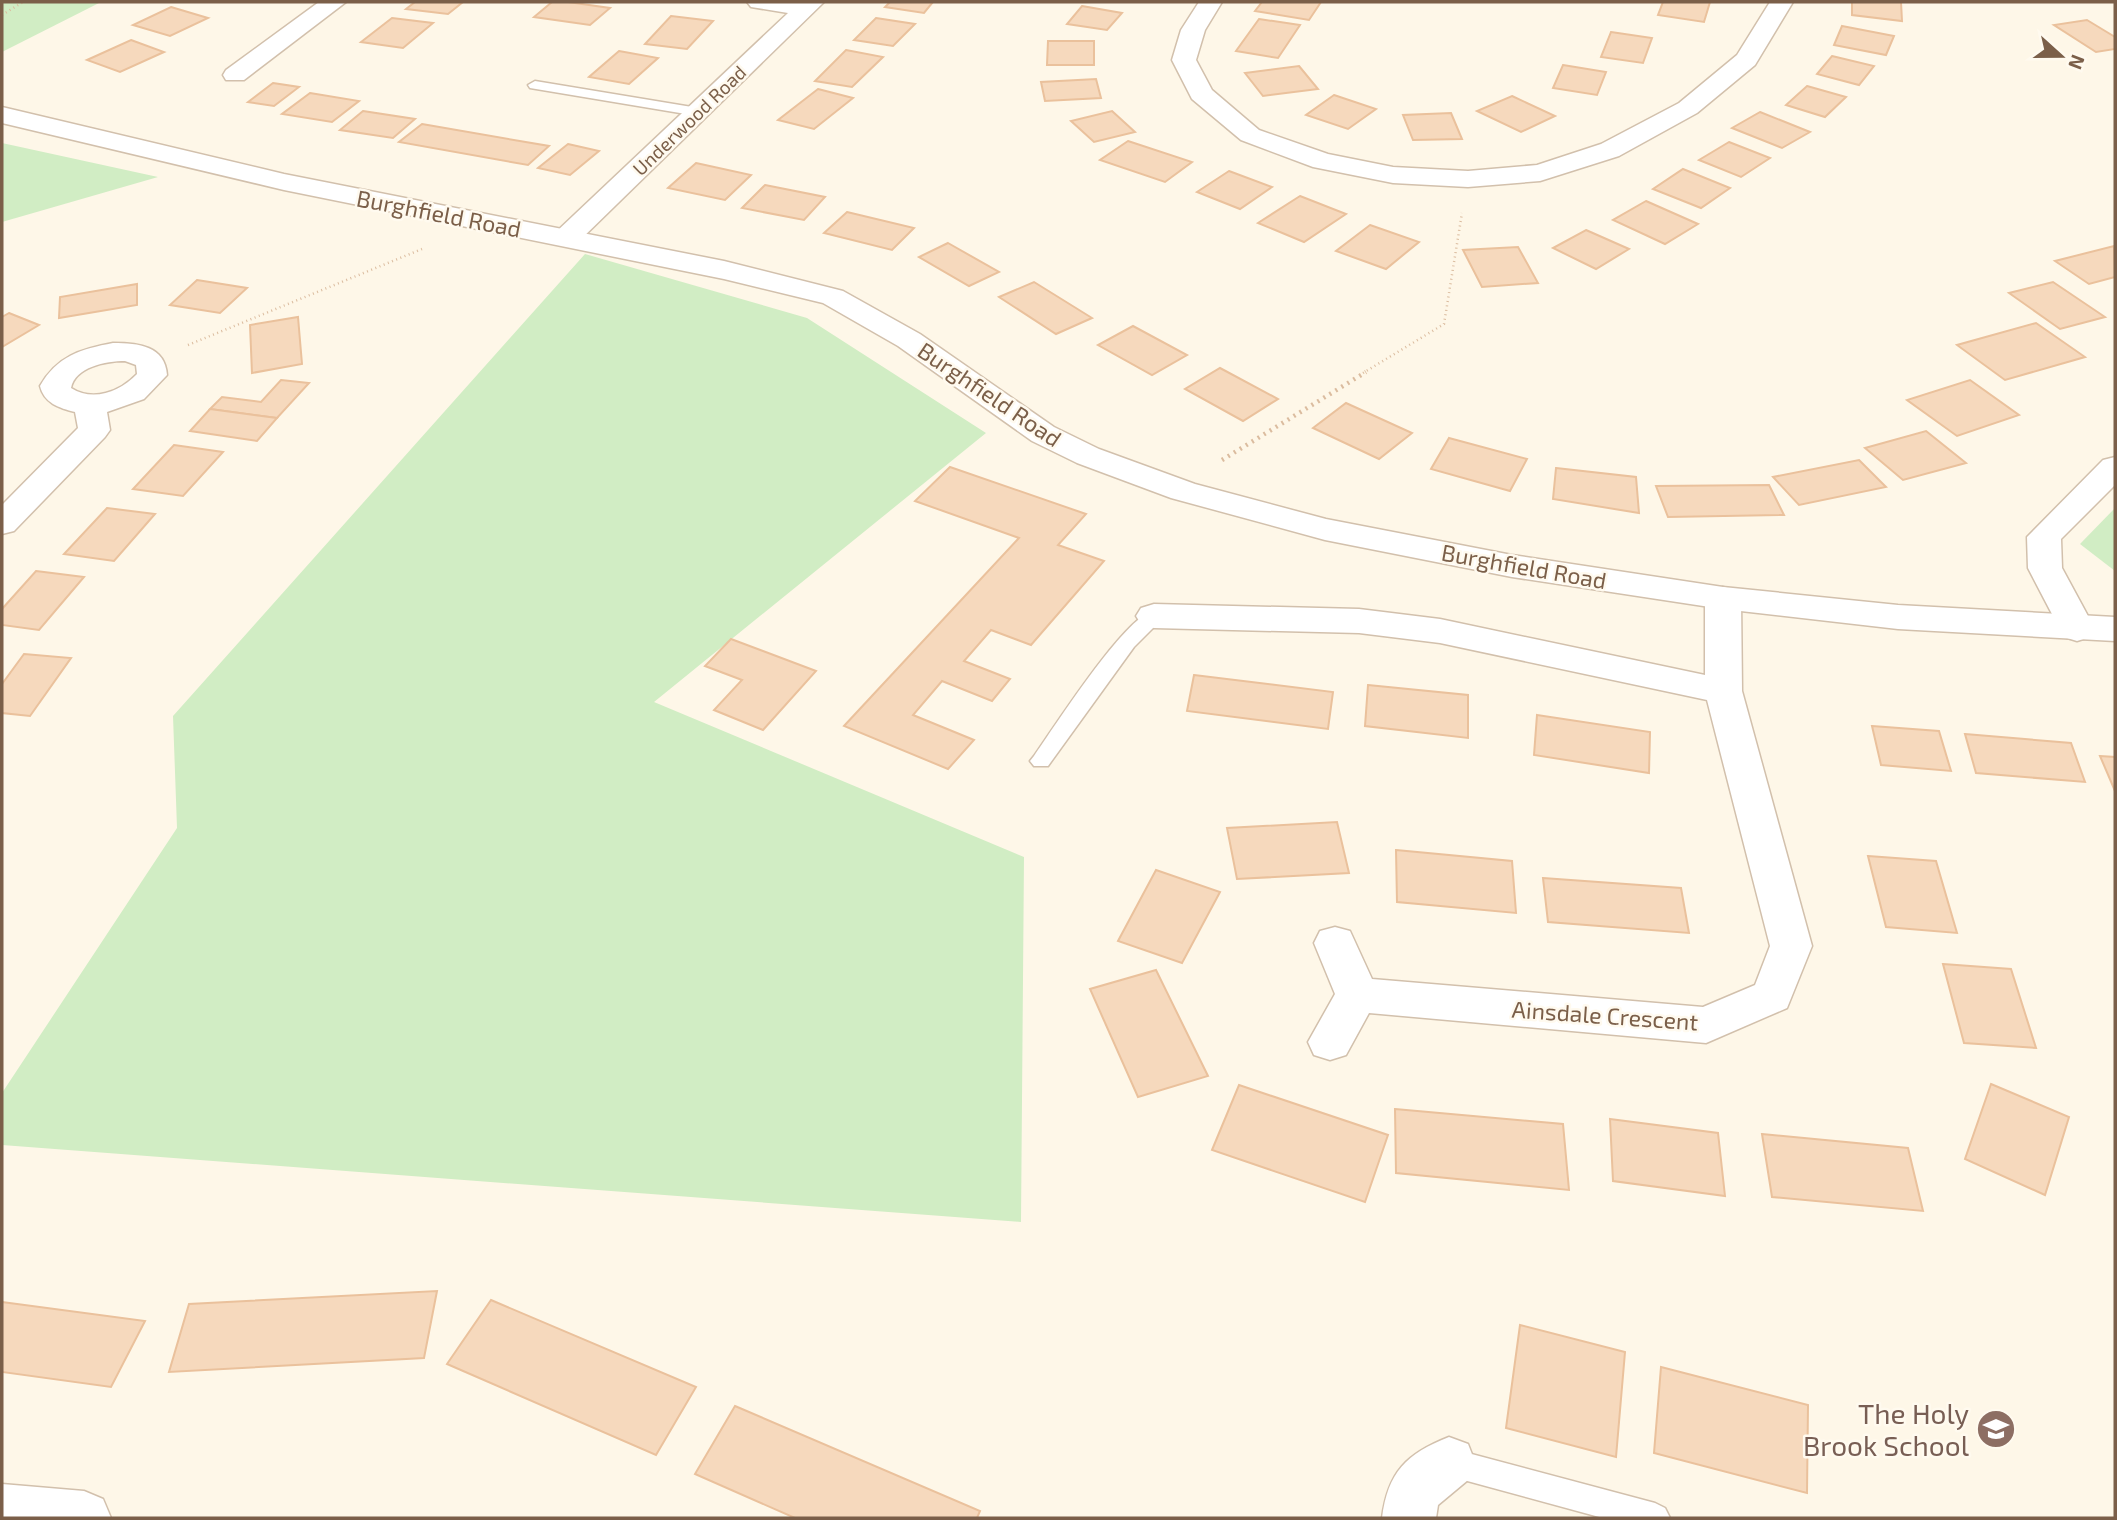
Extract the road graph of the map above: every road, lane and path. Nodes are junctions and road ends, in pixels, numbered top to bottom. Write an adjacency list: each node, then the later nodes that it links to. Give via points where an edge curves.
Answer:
1 (23, 2): 7 (path)
2 (334, 2): 8 (street)
3 (759, 2): 6 (street)
4 (1210, 2): 12 (street, via 1193,30 1184,60 1201,94 1250,135 1322,161 1393,175)
5 (1781, 2): 12 (street, via 1746,60 1688,107 1610,150 1540,173)
6 (809, 5): 10 (street, Underwood Road)
7 (2, 15)
8 (235, 75)
9 (536, 85): 10 (lane)
10 (698, 112): 14 (street, Underwood Road)
11 (2, 115): 13 (street, Burghfield Road, via 284,182)
12 (1468, 179): 18 (path, via 1444,324 1218,463)
13 (487, 223): 14 (street, Burghfield Road); 15 (path)
14 (566, 238): 18 (street, Burghfield Road, via 833,298 909,340 1043,434)
15 (151, 360): 16 (street, via 152,375 136,392); 16 (street, via 113,352 68,368 55,386 57,393 75,403)
16 (90, 404): 19 (street, via 94,430)
17 (2115, 467): 22 (street, via 2044,537 2045,568)
18 (1183, 491): 20 (street, Burghfield Road, via 1325,529 1512,566)
19 (2, 524)
20 (1723, 598): 22 (street, Burghfield Road, via 1898,617); 24 (street, Ainsdale Crescent)
21 (1154, 616): 24 (street, via 1359,621 1440,631); 25 (lane, via 1127,642)
22 (2077, 629): 23 (street, Burghfield Road)
23 (2115, 629)
24 (1723, 691): 27 (street, Ainsdale Crescent, via 1791,946 1772,996 1706,1024)
25 (1041, 761)
26 (1335, 943): 27 (street)
27 (1357, 995): 28 (street)
28 (1330, 1042)
29 (1449, 1462): 32 (street, via 1413,1491); 33 (lane)
30 (2, 1510): 31 (street)
31 (84, 1518)
32 (1409, 1518)
33 (1655, 1518)

